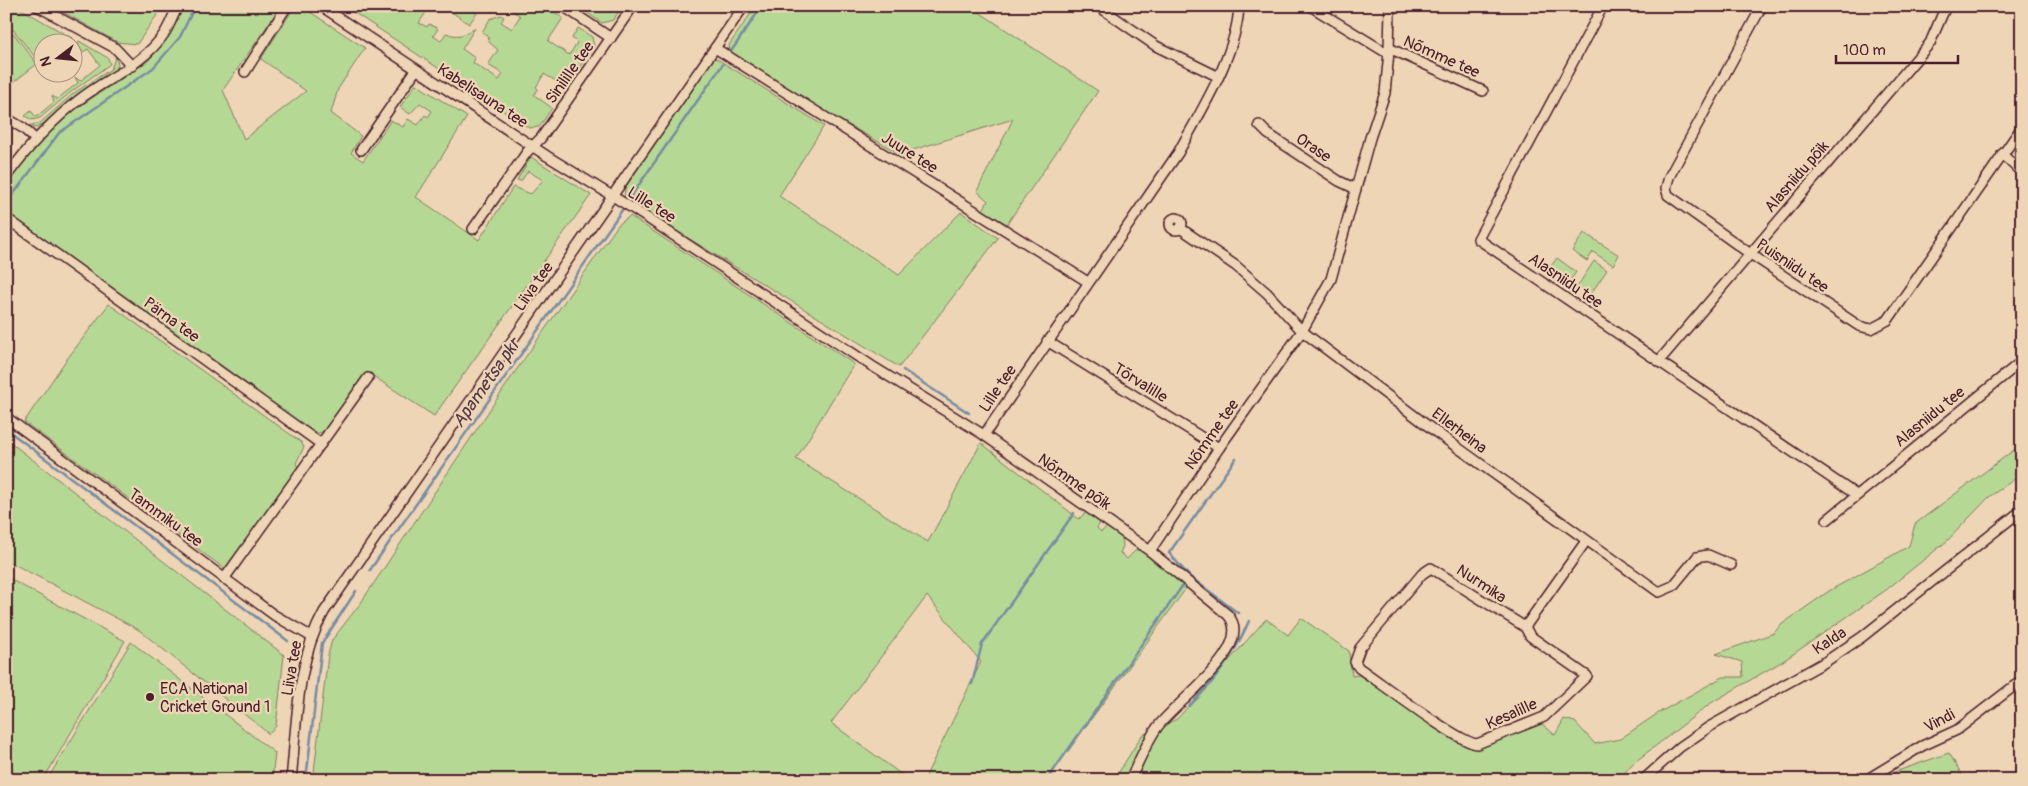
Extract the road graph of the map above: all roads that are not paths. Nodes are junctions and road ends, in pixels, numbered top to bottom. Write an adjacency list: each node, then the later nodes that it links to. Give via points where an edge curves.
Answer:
1 (37, 6): 18 (street, via 115,48)
2 (178, 6): 18 (street, via 165,33)
3 (287, 6): 20 (street)
4 (321, 6): 19 (street, Kabelisauna tee)
5 (562, 6): 15 (street, Sinilille tee)
6 (633, 6): 15 (street, Sinilille tee)
7 (744, 6): 16 (street, Liiva tee)
8 (1098, 6): 21 (street, via 1156,46)
9 (1239, 6): 21 (street, Lille tee, via 1235,35)
10 (1310, 6): 17 (street, via 1382,50)
11 (1390, 6): 17 (street, Nõmme tee)
12 (1603, 6): 41 (street, Alasniidu tee, via 1478,239)
13 (1762, 6): 37 (street, Puisniidu tee, via 1666,188 1668,195)
14 (1946, 6): 37 (street, Alasniidu põik, via 1930,43)
15 (611, 38): 27 (street, Sinilille tee)
16 (715, 48): 33 (street, Liiva tee); 38 (street, Juure tee)
17 (1389, 50): 22 (street, Nõmme tee); 32 (street, Nõmme tee, via 1385,93)
18 (132, 66): 26 (street, via 81,98)
19 (416, 70): 27 (street, Kabelisauna tee); 28 (street, Kabelisauna tee)
20 (245, 72)
21 (1217, 76): 38 (street, Lille tee, via 1178,153)
22 (1483, 91)
23 (6, 118): 26 (street)
24 (1259, 125): 32 (street, Orase, via 1339,181)
25 (2022, 127): 29 (street, Puisniidu tee)
26 (36, 139): 31 (street)
27 (533, 146): 33 (street, Kabelisauna tee); 36 (street, Kabelisauna tee)
28 (361, 150)
29 (2002, 154): 30 (street); 37 (street, Puisniidu tee, via 1888,320 1878,327 1859,326)
30 (2022, 173)
31 (6, 176)
32 (1356, 189): 39 (street, Nõmme tee, via 1331,279)
33 (612, 197): 45 (street, Lille tee); 56 (street, Liiva tee, via 324,612)
34 (6, 218): 46 (street, Pärna tee)
35 (1180, 228): 39 (street, Ellerheina, via 1236,266 1267,293)
36 (473, 229)
37 (1749, 253): 41 (street, Alasniidu põik)
38 (1088, 282): 40 (street, Lille tee)
39 (1302, 332): 47 (street, Nõmme tee); 51 (street, Ellerheina)
40 (1047, 341): 45 (street, Lille tee); 47 (street, Tõrvalille)
41 (1659, 361): 48 (street, Alasniidu tee)
42 (2022, 361): 48 (street, Alasniidu tee)
43 (368, 378): 46 (street)
44 (6, 417): 54 (street, Tammiku tee)
45 (984, 435): 52 (street, Nõmme põik)
46 (321, 444): 54 (street)
47 (1219, 448): 52 (street, Nõmme tee)
48 (1855, 494): 50 (street, Alasniidu tee)
49 (2022, 510): 61 (street, Kalda, via 1862,637 1825,662 1709,727)
50 (1827, 520)
51 (1586, 541): 53 (street, Ellerheina, via 1659,592 1673,586 1697,557 1708,555); 55 (street)
52 (1150, 551): 60 (street, via 1228,615 1235,628 1234,638 1210,676 1156,727)
53 (1731, 565)
54 (224, 579): 56 (street, Tammiku tee, via 274,615)
55 (1525, 627): 57 (street, Nurmika, via 1431,568 1422,574); 57 (street, Kesalille, via 1530,636 1588,676 1544,717 1477,744 1466,740 1359,668 1355,662)
56 (312, 637): 59 (street, Liiva tee, via 305,662)
57 (1356, 655)
58 (2022, 680): 62 (street, Vindi, via 1957,730 1922,746)
59 (291, 780)
60 (1130, 780)
61 (1642, 780)
62 (1866, 780)

